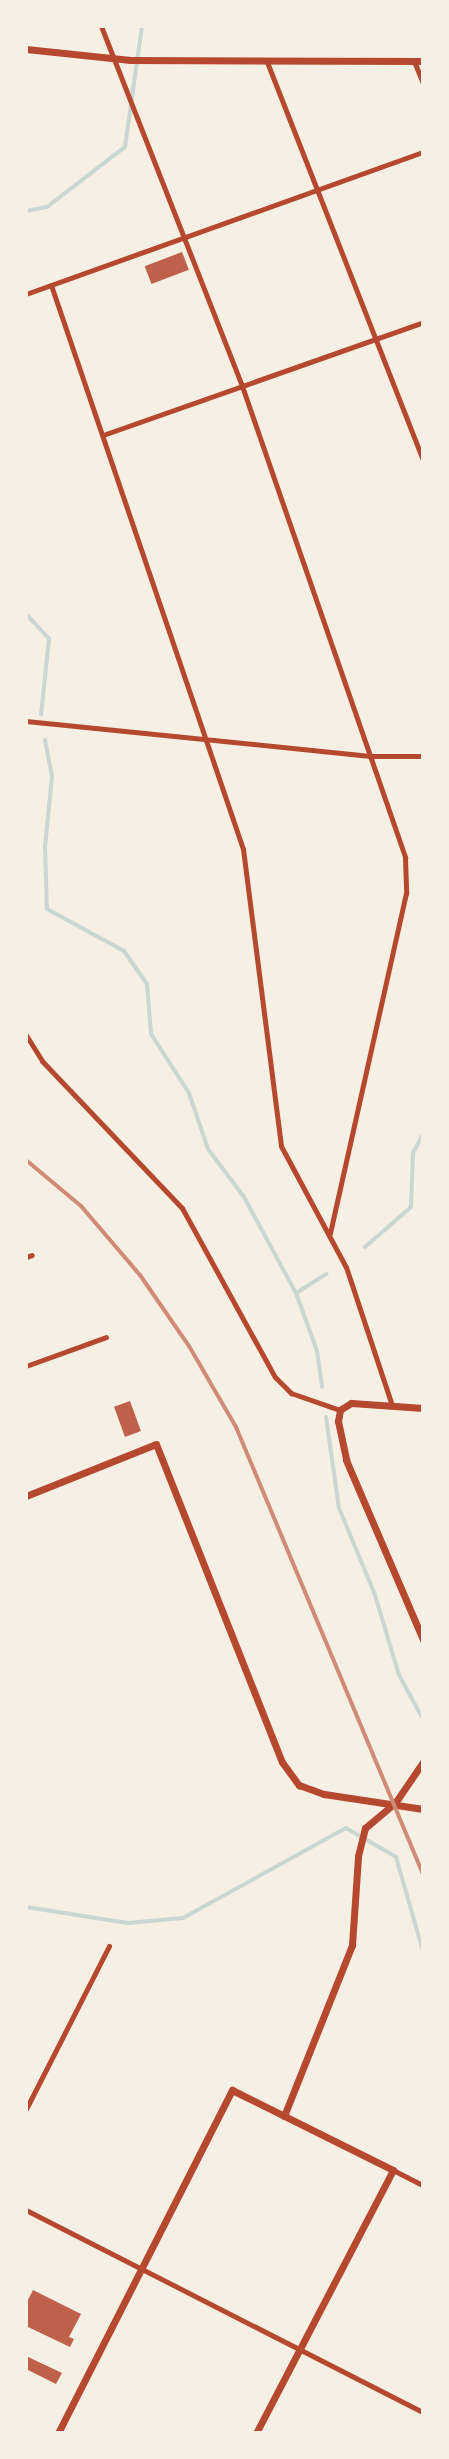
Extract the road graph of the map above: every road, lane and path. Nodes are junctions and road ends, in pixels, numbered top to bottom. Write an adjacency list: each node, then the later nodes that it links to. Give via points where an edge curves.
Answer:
1 (100, 26): 3 (street)
2 (26, 49): 3 (street)
3 (114, 59): 6 (street); 10 (street)
4 (423, 60): 5 (street)
5 (414, 61): 6 (street); 7 (street)
6 (267, 62): 9 (street)
7 (423, 83)
8 (423, 152): 9 (street)
9 (317, 189): 10 (street); 14 (street)
10 (185, 236): 11 (street); 15 (street)
11 (51, 285): 12 (street); 16 (street)
12 (26, 294)
13 (423, 322): 14 (street)
14 (375, 338): 15 (street); 17 (street)
15 (242, 386): 16 (street); 20 (street)
16 (103, 436): 19 (street)
17 (423, 460)
18 (26, 721): 19 (street)
19 (205, 739): 20 (street); 23 (street, via 243,849 281,1146)
20 (370, 756): 21 (street); 23 (street, via 408,874)
21 (423, 756)
22 (26, 1035): 28 (street, via 42,1061 182,1208 275,1377 291,1393)
23 (330, 1234): 26 (street, via 346,1267)
24 (106, 1337): 25 (street)
25 (26, 1366)
26 (392, 1405): 27 (street); 28 (street, via 350,1403)
27 (423, 1408)
28 (340, 1410): 30 (street, via 346,1460)
29 (26, 1496): 32 (street, via 156,1444 282,1762 300,1786 346,1800)
30 (423, 1640)
31 (423, 1762): 32 (street)
32 (395, 1803): 33 (street); 36 (street, via 365,1828 358,1856 352,1945)
33 (423, 1808)
34 (109, 1946): 35 (street)
35 (26, 2109)
36 (284, 2116): 37 (street); 40 (street, via 232,2090)
37 (393, 2170): 38 (street); 41 (street)
38 (423, 2186)
39 (26, 2210): 40 (street)
40 (140, 2268): 41 (street); 43 (street)
41 (300, 2350): 42 (street); 44 (street)
42 (423, 2412)
43 (58, 2433)
44 (256, 2433)

